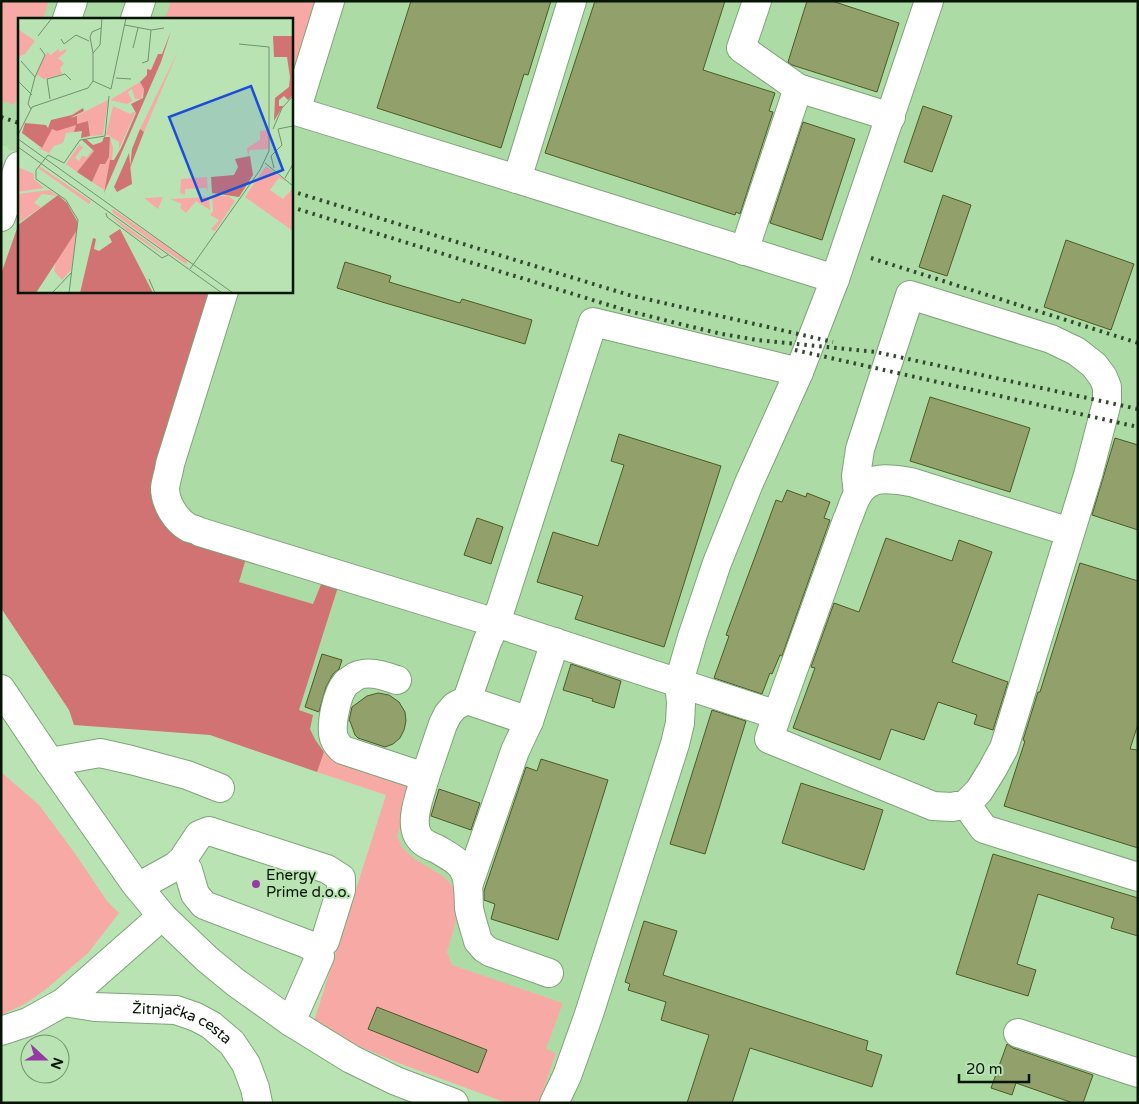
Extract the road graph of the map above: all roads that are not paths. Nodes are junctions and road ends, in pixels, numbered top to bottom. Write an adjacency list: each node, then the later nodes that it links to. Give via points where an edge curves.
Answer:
1 (73, 1): 7 (street)
2 (141, 1): 8 (street)
3 (330, 1): 11 (street)
4 (572, 1): 13 (street)
5 (757, 1): 9 (street, via 741,48)
6 (926, 2): 10 (street)
7 (67, 18)
8 (135, 18)
9 (798, 88): 10 (street); 15 (street)
10 (891, 117): 16 (street)
11 (294, 118): 13 (street)
12 (18, 169): 14 (street)
13 (517, 180): 15 (street)
14 (1, 217)
15 (744, 251): 16 (street)
16 (835, 279): 18 (street)
17 (224, 292): 21 (street, via 170,464 165,488 172,512 188,527 200,532)
18 (798, 372): 21 (street, via 593,322); 24 (street, via 717,563)
19 (858, 494): 20 (street, via 878,479 911,482); 20 (street, via 856,476 860,449 910,295 1050,339 1076,351 1103,377 1107,402); 27 (street)
20 (1070, 532): 32 (street, via 1004,748 979,791)
21 (496, 623): 22 (street); 26 (street)
22 (555, 642): 24 (street); 28 (street)
23 (397, 680): 30 (street, via 366,673 347,682 332,721 334,740 343,750)
24 (679, 682): 27 (street); 47 (street, via 680,723 675,744 589,1014)
25 (1, 690): 29 (street)
26 (467, 700): 28 (street); 30 (street, via 448,714)
27 (777, 715): 32 (street, via 769,739 933,806)
28 (530, 721): 35 (street, via 514,751)
29 (50, 762): 31 (street, via 100,753 187,775); 36 (street)
30 (425, 776): 35 (street, via 415,815 418,835 461,866)
31 (220, 788)
32 (966, 804): 34 (street, via 984,829)
33 (183, 859): 36 (street); 38 (street, via 195,894 204,905); 38 (street, via 199,835 209,831 327,870 341,878 341,890)
34 (1138, 877)
35 (468, 886): 39 (street, via 480,945 490,952)
36 (138, 887): 37 (street)
37 (162, 916): 40 (street); 41 (street, via 207,959)
38 (322, 949): 41 (street)
39 (549, 973)
40 (64, 1002): 42 (street, via 28,1022); 45 (street, Žitnjačka cesta, via 95,1007 176,1010 211,1025 232,1043 246,1064)
41 (291, 1022): 46 (street, via 351,1059 396,1081)
42 (1, 1031)
43 (1018, 1033): 44 (street)
44 (1138, 1073)
45 (258, 1103)
46 (454, 1103)
47 (554, 1103)

